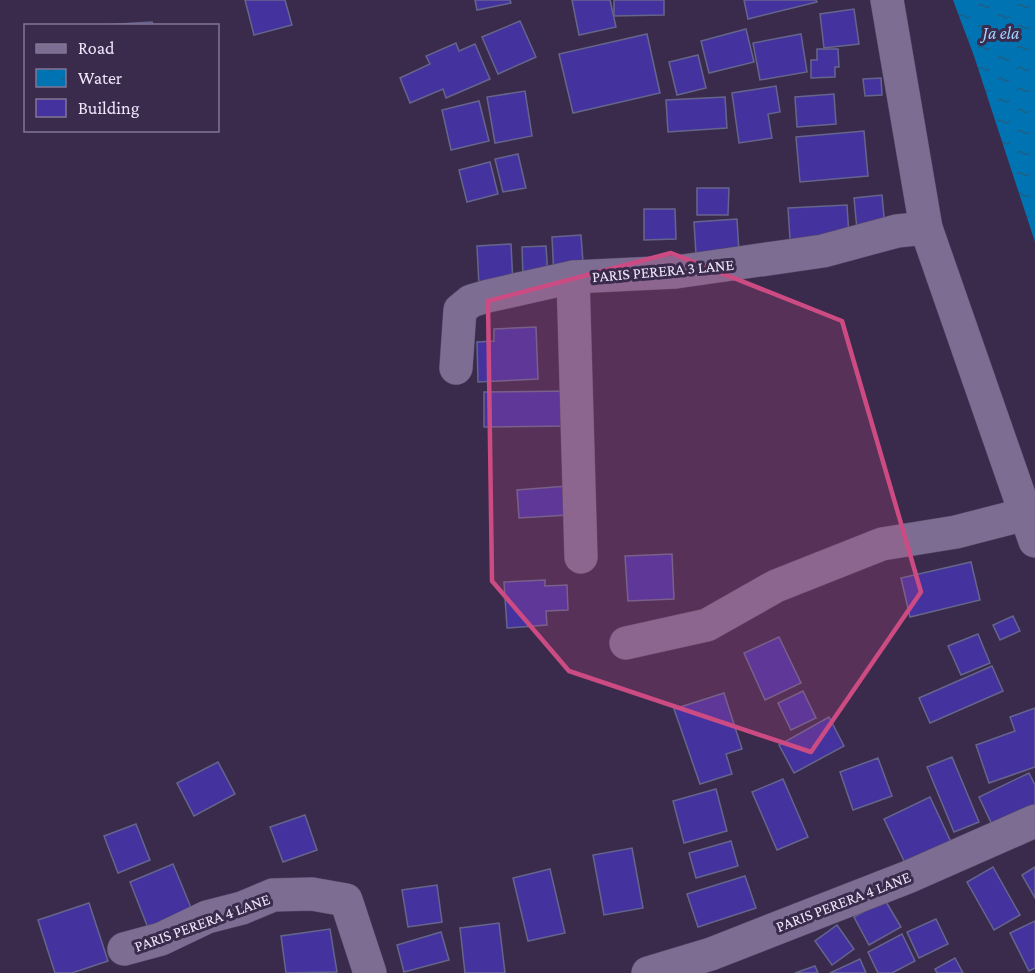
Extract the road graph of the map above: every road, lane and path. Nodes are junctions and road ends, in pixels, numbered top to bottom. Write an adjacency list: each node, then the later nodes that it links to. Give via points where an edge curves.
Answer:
1 (887, 0): 2 (street)
2 (926, 228): 3 (street, PARIS PERERA 3 LANE, via 897,231 823,251 699,269); 5 (street)
3 (573, 278): 4 (street, PARIS PERERA 3 LANE, via 471,301 460,310); 6 (street)
4 (456, 368)
5 (1031, 528): 7 (street, via 956,532 882,544 776,586 707,625)
6 (581, 557)
7 (626, 643)
8 (1035, 821): 11 (street, PARIS PERERA 4 LANE, via 908,877 711,954)
9 (124, 949): 10 (street, PARIS PERERA 4 LANE, via 161,939 207,917 273,895 312,894 346,900)
10 (370, 973)
11 (648, 973)

